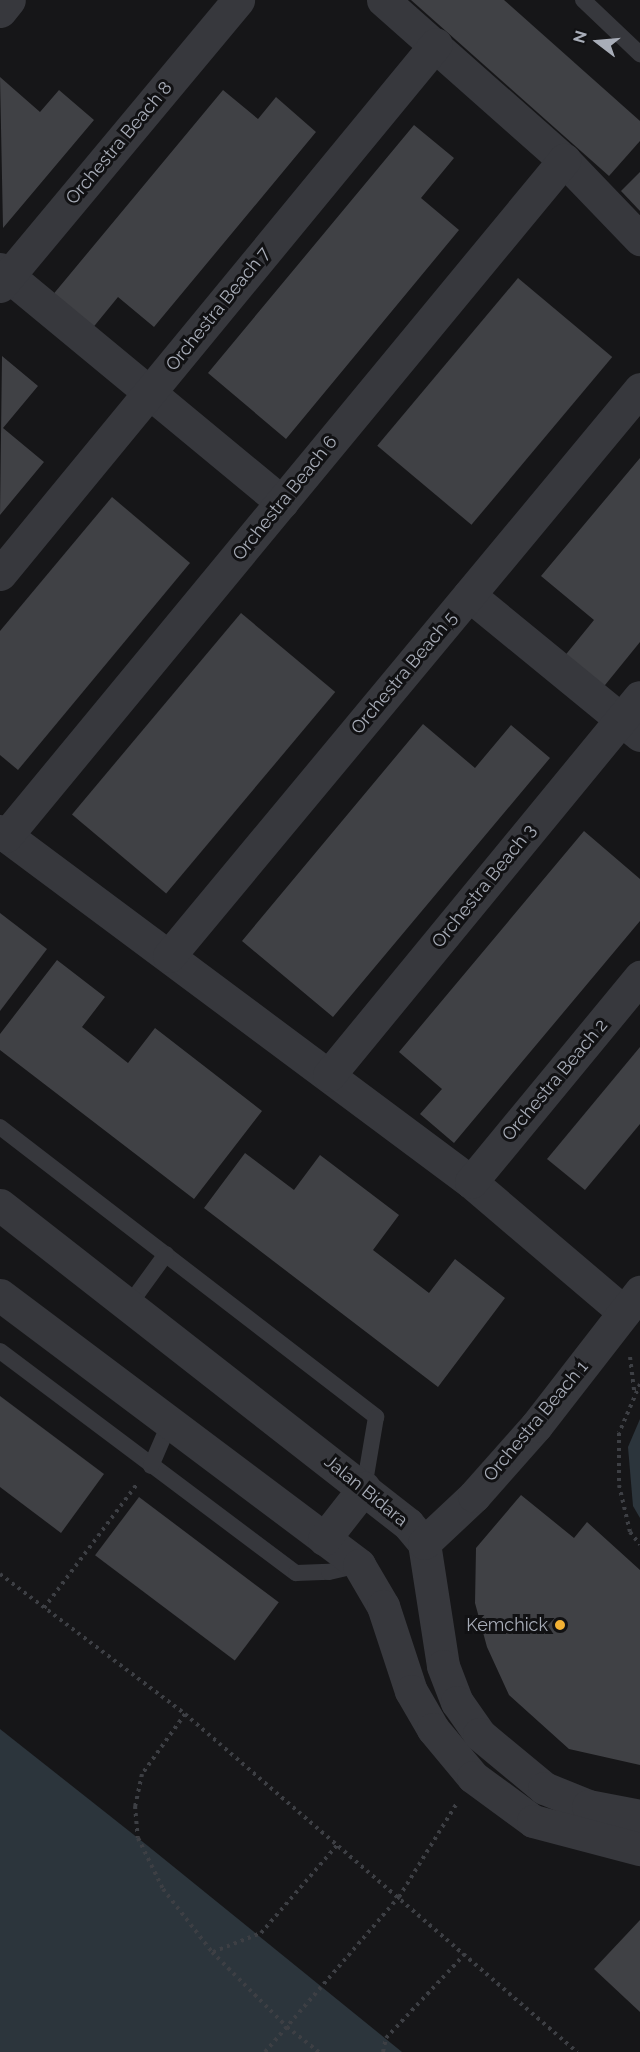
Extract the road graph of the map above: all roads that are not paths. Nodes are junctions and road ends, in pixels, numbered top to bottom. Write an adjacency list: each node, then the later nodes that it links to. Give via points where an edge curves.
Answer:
1 (9, 0): 5 (street)
2 (238, 0): 10 (street, Orchestra Beach 8)
3 (383, 0): 6 (street)
4 (583, 0): 7 (lane)
5 (0, 11)
6 (436, 44): 8 (street); 12 (street, Orchestra Beach 7)
7 (640, 54)
8 (564, 160): 9 (street); 13 (street, Orchestra Beach 6)
9 (640, 239)
10 (3, 277): 12 (street)
11 (640, 389): 15 (street, Orchestra Beach 5)
12 (149, 392): 13 (street); 14 (street, Orchestra Beach 7)
13 (282, 502): 17 (street, Orchestra Beach 6)
14 (0, 574)
15 (469, 595): 16 (street); 18 (street, Orchestra Beach 5)
16 (634, 717): 20 (street, Orchestra Beach 3)
17 (3, 833): 18 (street)
18 (169, 956): 20 (street)
19 (640, 977): 22 (street, Orchestra Beach 2)
20 (329, 1075): 22 (street)
21 (0, 1127): 24 (lane)
22 (471, 1182): 26 (street)
23 (0, 1205): 27 (street, Jalan Bidara)
24 (166, 1254): 27 (lane); 31 (lane, via 376,1417)
25 (0, 1295): 29 (street)
26 (632, 1302): 33 (street, Orchestra Beach 1, via 536,1426 474,1496)
27 (129, 1305): 31 (street, Jalan Bidara)
28 (0, 1351): 30 (lane)
29 (170, 1422): 30 (lane); 32 (street)
30 (151, 1466): 34 (lane, via 296,1572 329,1572)
31 (364, 1488): 32 (street); 33 (street, Jalan Bidara)
32 (324, 1539): 34 (street)
33 (424, 1543): 35 (street, via 443,1666 457,1702 479,1734 544,1788 588,1806)
34 (359, 1566): 36 (street, via 383,1606 411,1691 440,1738 473,1777 533,1821)
35 (640, 1815)
36 (640, 1849)

